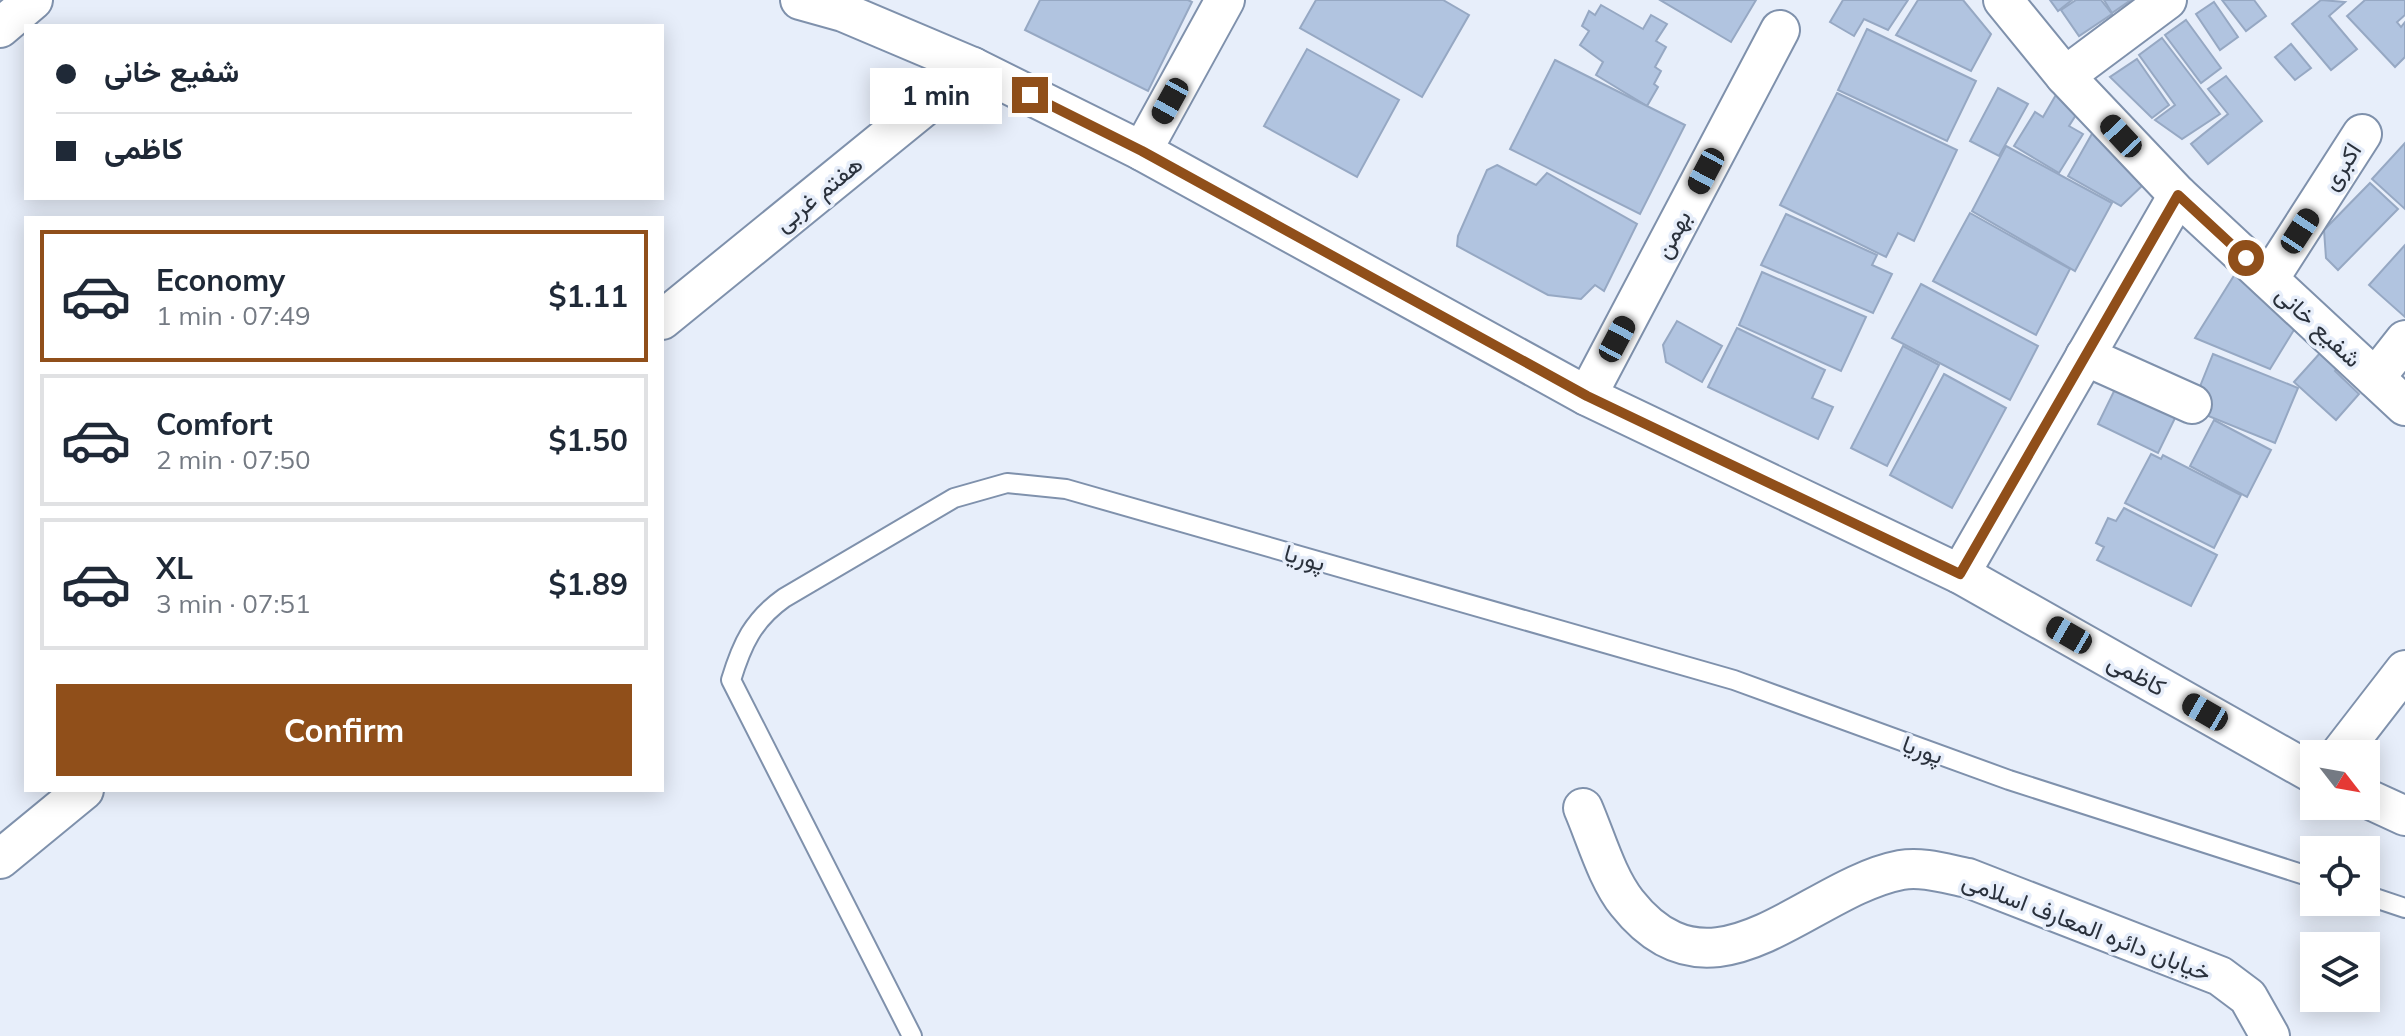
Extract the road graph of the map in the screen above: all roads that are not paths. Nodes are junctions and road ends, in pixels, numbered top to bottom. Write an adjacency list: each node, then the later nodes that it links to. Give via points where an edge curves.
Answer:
1 (33, 0): 6 (street)
2 (800, 0): 8 (street, کاظمی, via 843,12)
3 (1225, 0): 11 (street)
4 (2003, 0): 9 (street, شفیع خانی)
5 (2167, 0): 9 (street)
6 (0, 28)
7 (1780, 30): 18 (street, بهمن)
8 (973, 67): 11 (street, کاظمی); 14 (street, هفتم غربی)
9 (2065, 76): 12 (street, شفیع خانی)
10 (2362, 134): 13 (street, اکبری)
11 (1142, 151): 18 (street, کاظمی)
12 (2178, 195): 13 (street, شفیع خانی); 16 (street)
13 (2269, 279): 17 (street, شفیع خانی)
14 (664, 318)
15 (2405, 340): 17 (street)
16 (2085, 356): 19 (street); 21 (street)
17 (2375, 378): 20 (street, شفیع خانی)
18 (1587, 396): 21 (street, کاظمی)
19 (2192, 404)
20 (2405, 406)
21 (1960, 574): 24 (street, کاظمی)
22 (2405, 670): 23 (street)
23 (2351, 740)
24 (2300, 766)
25 (82, 792): 29 (street)
26 (2380, 804): 28 (street)
27 (1583, 808): 34 (street, خیابان دائره المعارف اسلامی, via 1625,900 1672,942 1705,948 1749,942 1874,879 1903,870 1933,871 1968,878 2220,976 2248,997)
28 (2405, 816)
29 (0, 859)
30 (2300, 874): 33 (lane, پوریا, via 2009,780 1734,680 1066,489 1007,483 954,498 761,614 741,646 731,680)
31 (2380, 900): 32 (lane)
32 (2405, 908)
33 (912, 1036)
34 (2270, 1036)

